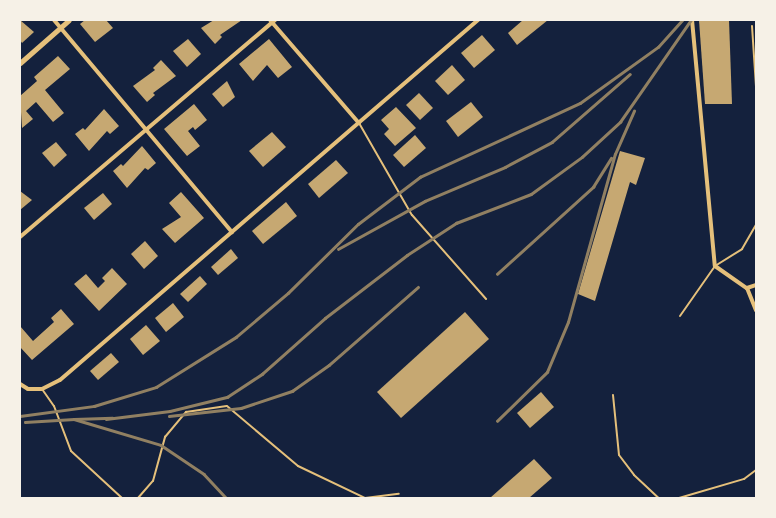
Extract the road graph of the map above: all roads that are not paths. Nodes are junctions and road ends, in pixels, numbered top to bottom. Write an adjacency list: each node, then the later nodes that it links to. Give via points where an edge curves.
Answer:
1 (54, 20): 7 (street)
2 (69, 20): 7 (street)
3 (478, 20): 10 (street)
4 (692, 20): 15 (street)
5 (272, 21): 10 (street); 11 (street)
6 (752, 26): 9 (lane)
7 (60, 28): 8 (street); 11 (street)
8 (20, 63)
9 (756, 86)
10 (359, 123): 13 (street); 18 (lane, via 412,215)
11 (146, 129): 13 (street); 14 (street)
12 (756, 225): 15 (lane, via 742,249)
13 (232, 232): 22 (street, via 60,380)
14 (20, 237)
15 (715, 266): 17 (street); 20 (lane)
16 (756, 285): 17 (street)
17 (747, 288): 19 (street)
18 (486, 299)
19 (756, 310)
20 (680, 316)
21 (20, 384): 22 (street, via 28,389)
22 (42, 390): 26 (lane, via 54,406 71,451)
23 (613, 396): 28 (lane, via 619,455 640,482)
24 (756, 470): 29 (lane, via 744,479)
25 (399, 494): 27 (lane, via 365,498 298,466 227,406 186,412 165,438 153,481)
26 (122, 498)
27 (138, 498)
28 (659, 498)
29 (679, 498)

